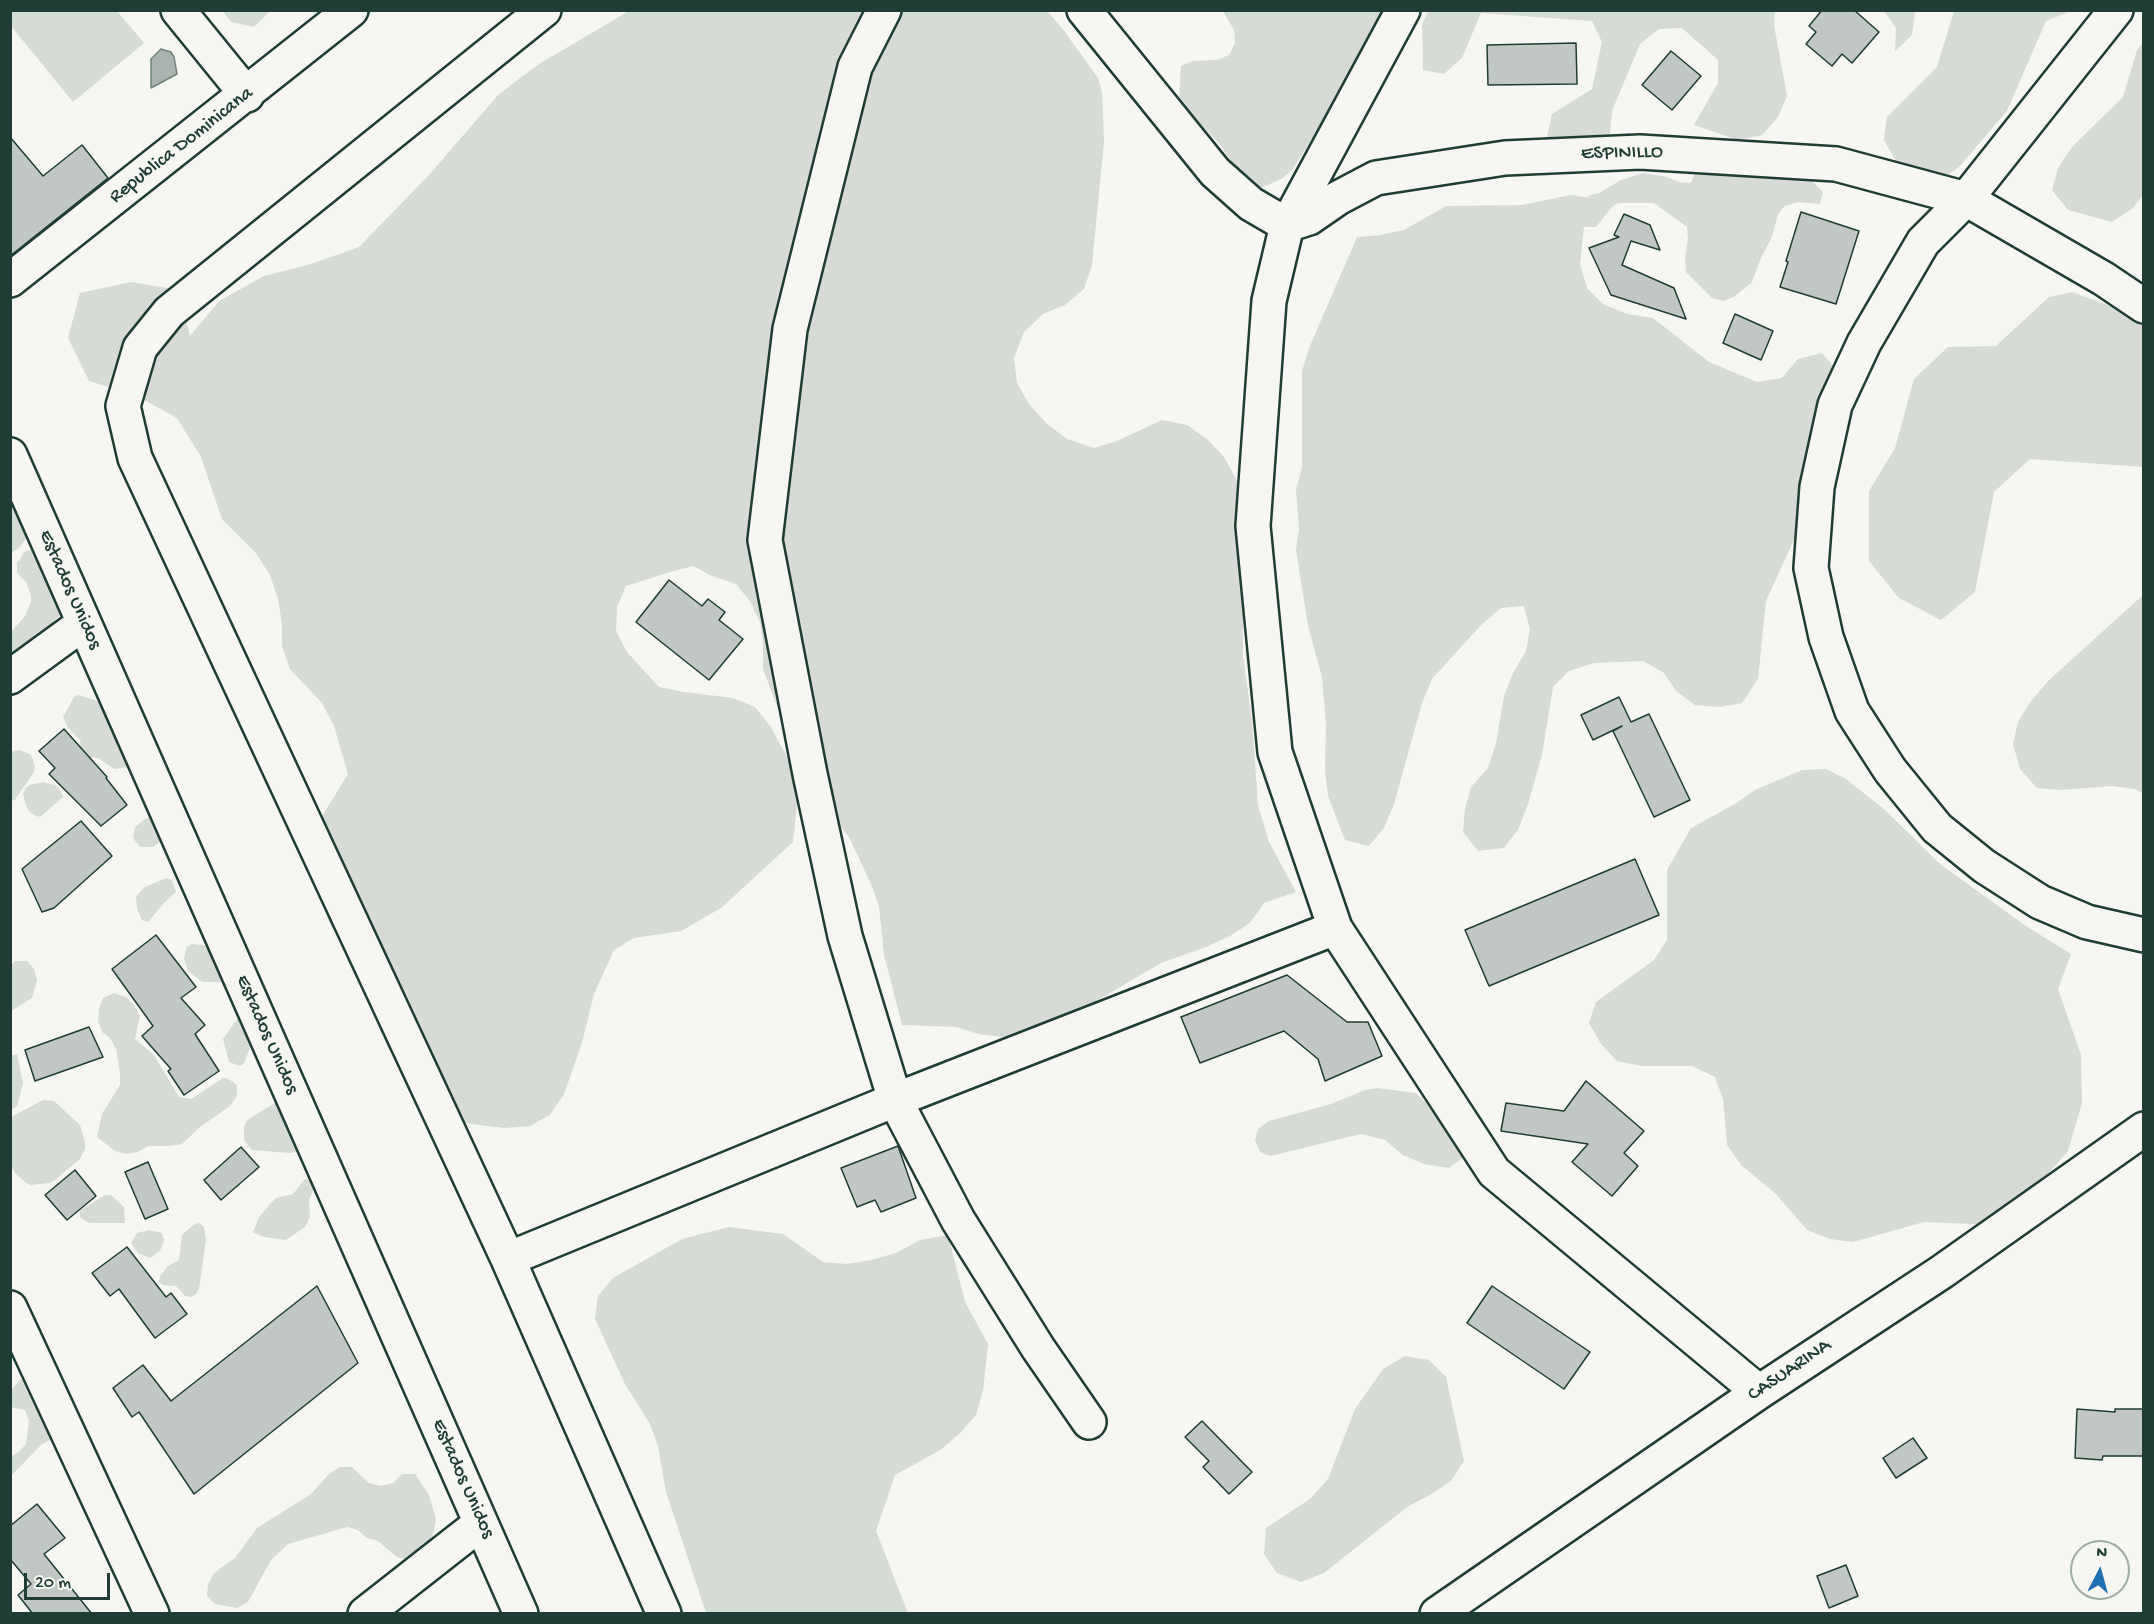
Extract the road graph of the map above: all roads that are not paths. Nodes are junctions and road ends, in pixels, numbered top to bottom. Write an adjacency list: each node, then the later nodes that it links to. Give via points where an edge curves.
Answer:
1 (178, 10): 8 (street)
2 (351, 10): 8 (street, Republica Dominicana)
3 (544, 10): 20 (street, via 169,312 140,348 123,406 135,458)
4 (884, 10): 18 (street, via 855,68 790,329 765,540 845,936)
5 (1084, 10): 10 (street, via 1215,172 1251,204)
6 (1403, 10): 10 (street)
7 (2116, 10): 9 (street)
8 (247, 95): 11 (street, Republica Dominicana)
9 (1966, 198): 10 (street, ESPINILLO, via 1836,164 1629,152 1505,158 1376,178 1309,218); 12 (street, ESPINILLO); 17 (street, via 1923,242 1864,343 1836,405 1817,487 1811,568 1826,637 1852,711 1890,770 1937,828 1984,866 2040,903 2087,922)
10 (1287, 225): 16 (street, via 1269,301 1253,526 1275,752)
11 (10, 280)
12 (2144, 306)
13 (10, 455): 14 (street, Estados Unidos)
14 (84, 623): 15 (street); 24 (street, Estados Unidos)
15 (10, 677)
16 (1335, 928): 18 (street); 22 (street, via 1494,1172)
17 (2144, 935)
18 (895, 1100): 20 (street); 23 (street, via 958,1221)
19 (2144, 1129): 22 (street, CASUARINA, via 1943,1271)
20 (508, 1259): 28 (street)
21 (10, 1308): 25 (street)
22 (1759, 1392): 29 (street, CASUARINA)
23 (1089, 1422)
24 (481, 1523): 26 (street); 27 (street, Estados Unidos)
25 (152, 1614)
26 (365, 1614)
27 (521, 1614)
28 (664, 1614)
29 (1437, 1614)

